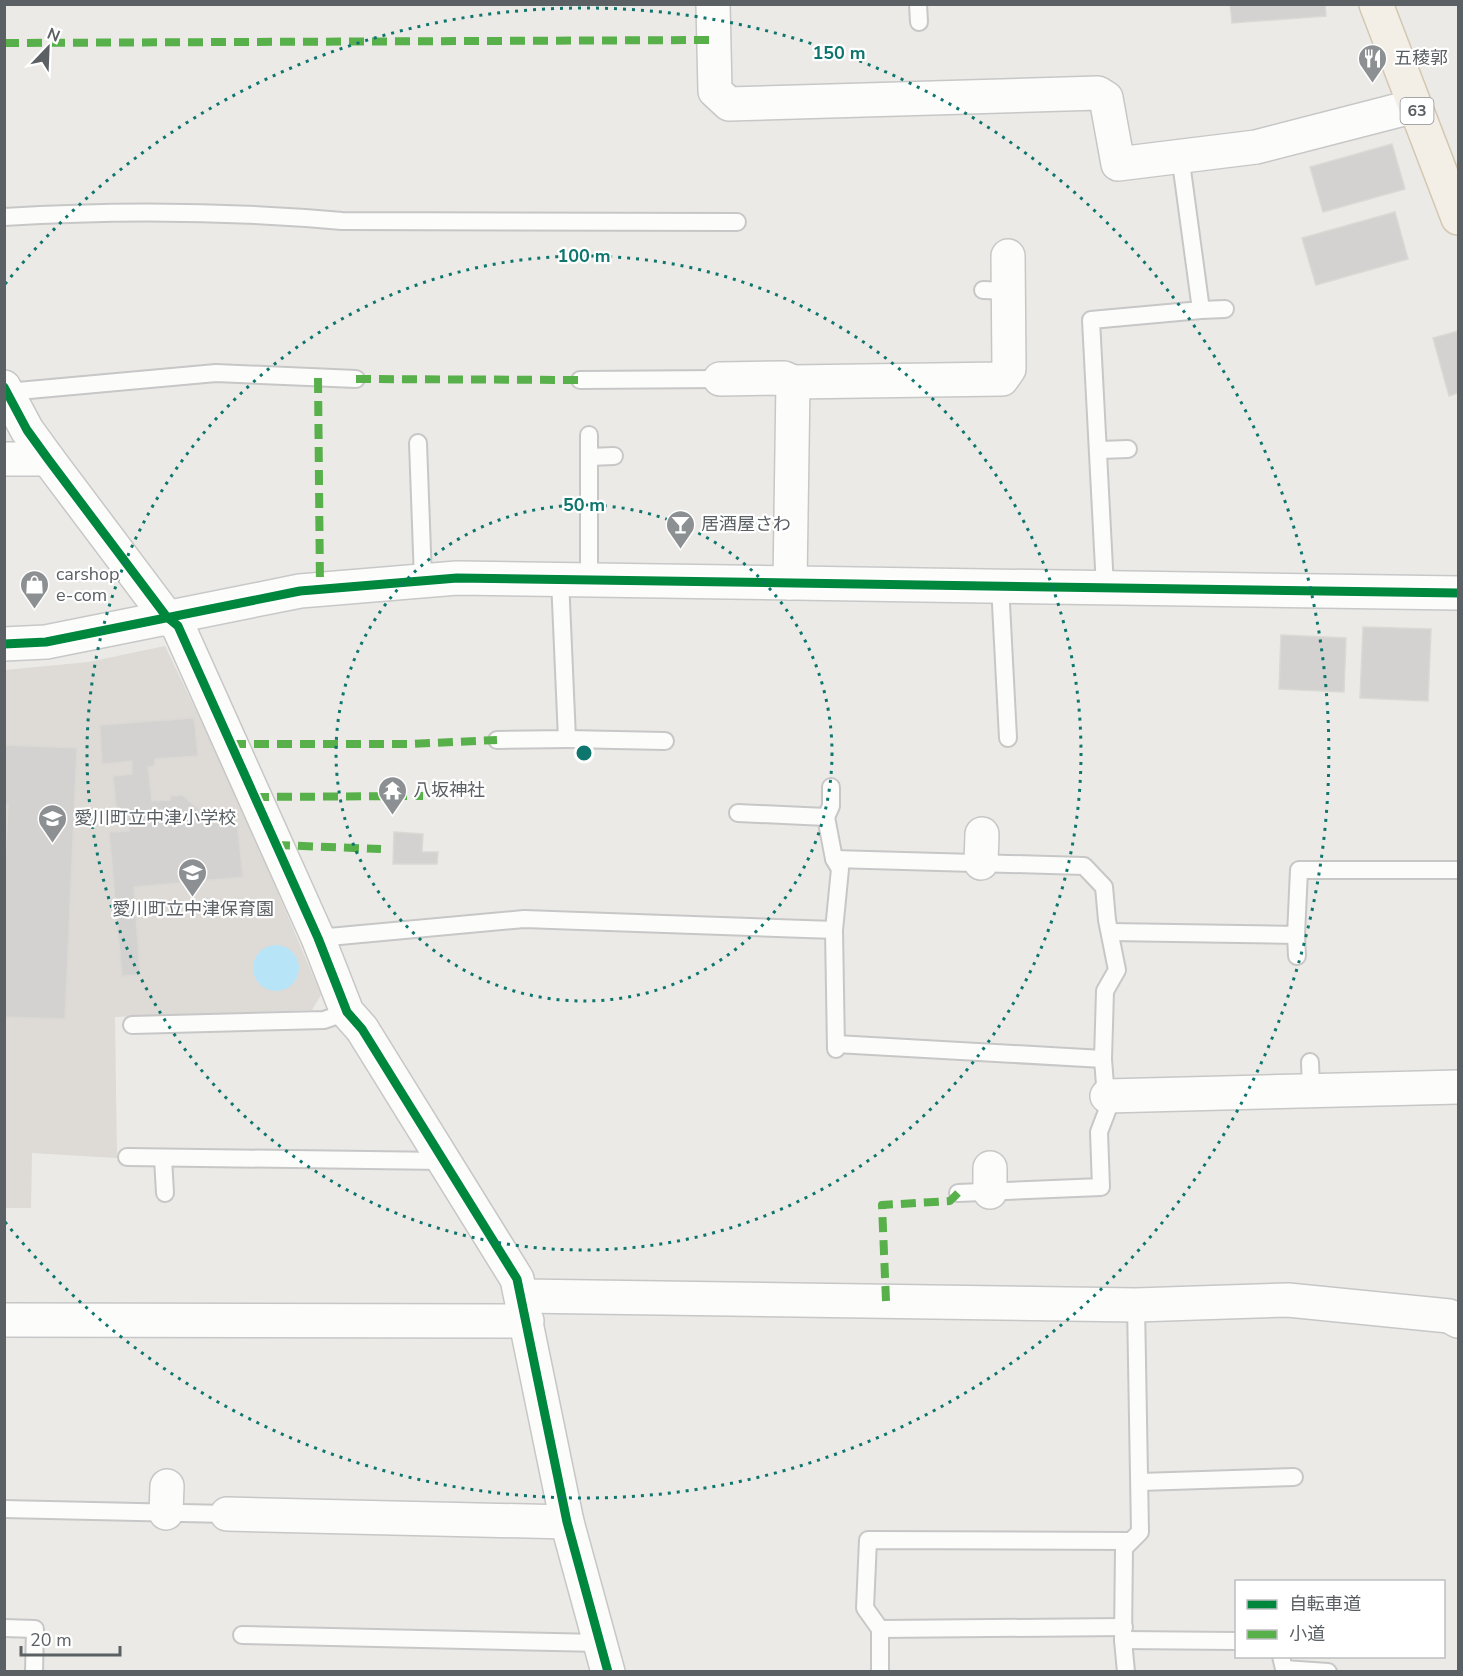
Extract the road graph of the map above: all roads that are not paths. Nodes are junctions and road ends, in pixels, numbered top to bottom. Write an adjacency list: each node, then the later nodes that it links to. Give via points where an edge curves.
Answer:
1 (712, 4): 6 (street, via 716,91 729,105 1098,93 1106,98 1118,164)
2 (918, 4): 4 (lane)
3 (1376, 4): 5 (main road, 63)
4 (919, 22)
5 (1415, 106): 6 (street, via 1256,147); 8 (main road, 63)
6 (1180, 155): 12 (lane)
7 (4, 217): 9 (lane, via 165,213 342,221)
8 (1458, 218)
9 (737, 222)
10 (1008, 256): 16 (street, via 996,290 1009,369 1002,379)
11 (1225, 309): 12 (lane)
12 (1201, 310): 21 (lane, via 1091,320)
13 (356, 379): 17 (lane, via 216,374)
14 (720, 379): 15 (lane); 16 (street, via 784,378)
15 (580, 380)
16 (793, 382): 28 (street)
17 (6, 390): 25 (street)
18 (589, 435): 23 (lane)
19 (418, 443): 26 (lane)
20 (1128, 449): 21 (lane)
21 (1099, 450): 30 (lane)
22 (614, 456): 23 (lane)
23 (589, 457): 27 (lane)
24 (4, 459): 25 (street)
25 (48, 459): 32 (street)
26 (423, 579): 27 (street); 32 (street, via 300,591)
27 (575, 580): 28 (street); 35 (lane)
28 (790, 583): 29 (street)
29 (1000, 585): 30 (street); 34 (lane)
30 (1105, 587): 31 (street)
31 (1458, 593)
32 (166, 616): 33 (street, via 46,642); 46 (street, via 178,626)
33 (4, 644)
34 (1008, 738)
35 (567, 739): 36 (lane); 37 (lane)
36 (497, 740)
37 (665, 741)
38 (831, 787): 40 (lane, via 831,806)
39 (738, 813): 40 (lane)
40 (826, 817): 41 (lane)
41 (834, 859): 43 (lane, via 840,869); 44 (lane, via 982,849 1084,866 1104,887)
42 (1458, 870): 45 (lane, via 1299,870)
43 (834, 930): 46 (lane, via 524,919); 50 (lane, via 836,1046)
44 (1110, 932): 45 (lane); 50 (lane, via 1117,970 1105,991)
45 (1296, 935): 47 (lane)
46 (318, 938): 48 (street)
47 (1297, 956)
48 (347, 1012): 49 (lane, via 324,1020); 55 (street, via 362,1029)
49 (132, 1025)
50 (1103, 1059): 52 (lane)
51 (1458, 1087): 52 (street, via 1311,1076)
52 (1107, 1096): 57 (lane, via 1107,1112 1099,1132 1101,1187 990,1180)
53 (127, 1158): 54 (lane)
54 (163, 1158): 55 (lane); 56 (lane)
55 (444, 1161): 59 (street, via 517,1279)
56 (165, 1193)
57 (958, 1193)
58 (1136, 1305): 59 (street); 61 (street, via 1288,1299 1449,1316); 63 (lane)
59 (524, 1308): 60 (street); 66 (street)
60 (4, 1320)
61 (1458, 1321)
62 (1294, 1477): 63 (lane)
63 (1140, 1482): 67 (lane, via 1140,1532)
64 (4, 1509): 65 (lane, via 167,1499)
65 (226, 1514): 66 (street)
66 (567, 1522): 73 (street)
67 (1129, 1541): 69 (lane, via 868,1540 865,1608); 70 (lane, via 1124,1548)
68 (4, 1629): 75 (lane, via 35,1629)
69 (880, 1629): 70 (lane); 76 (lane)
70 (1124, 1633): 72 (lane); 77 (lane)
71 (242, 1635): 73 (lane)
72 (1235, 1641)
73 (604, 1657)
74 (1281, 1658): 78 (lane, via 1284,1669)
75 (34, 1671)
76 (880, 1671)
77 (1126, 1671)
78 (1328, 1671)

